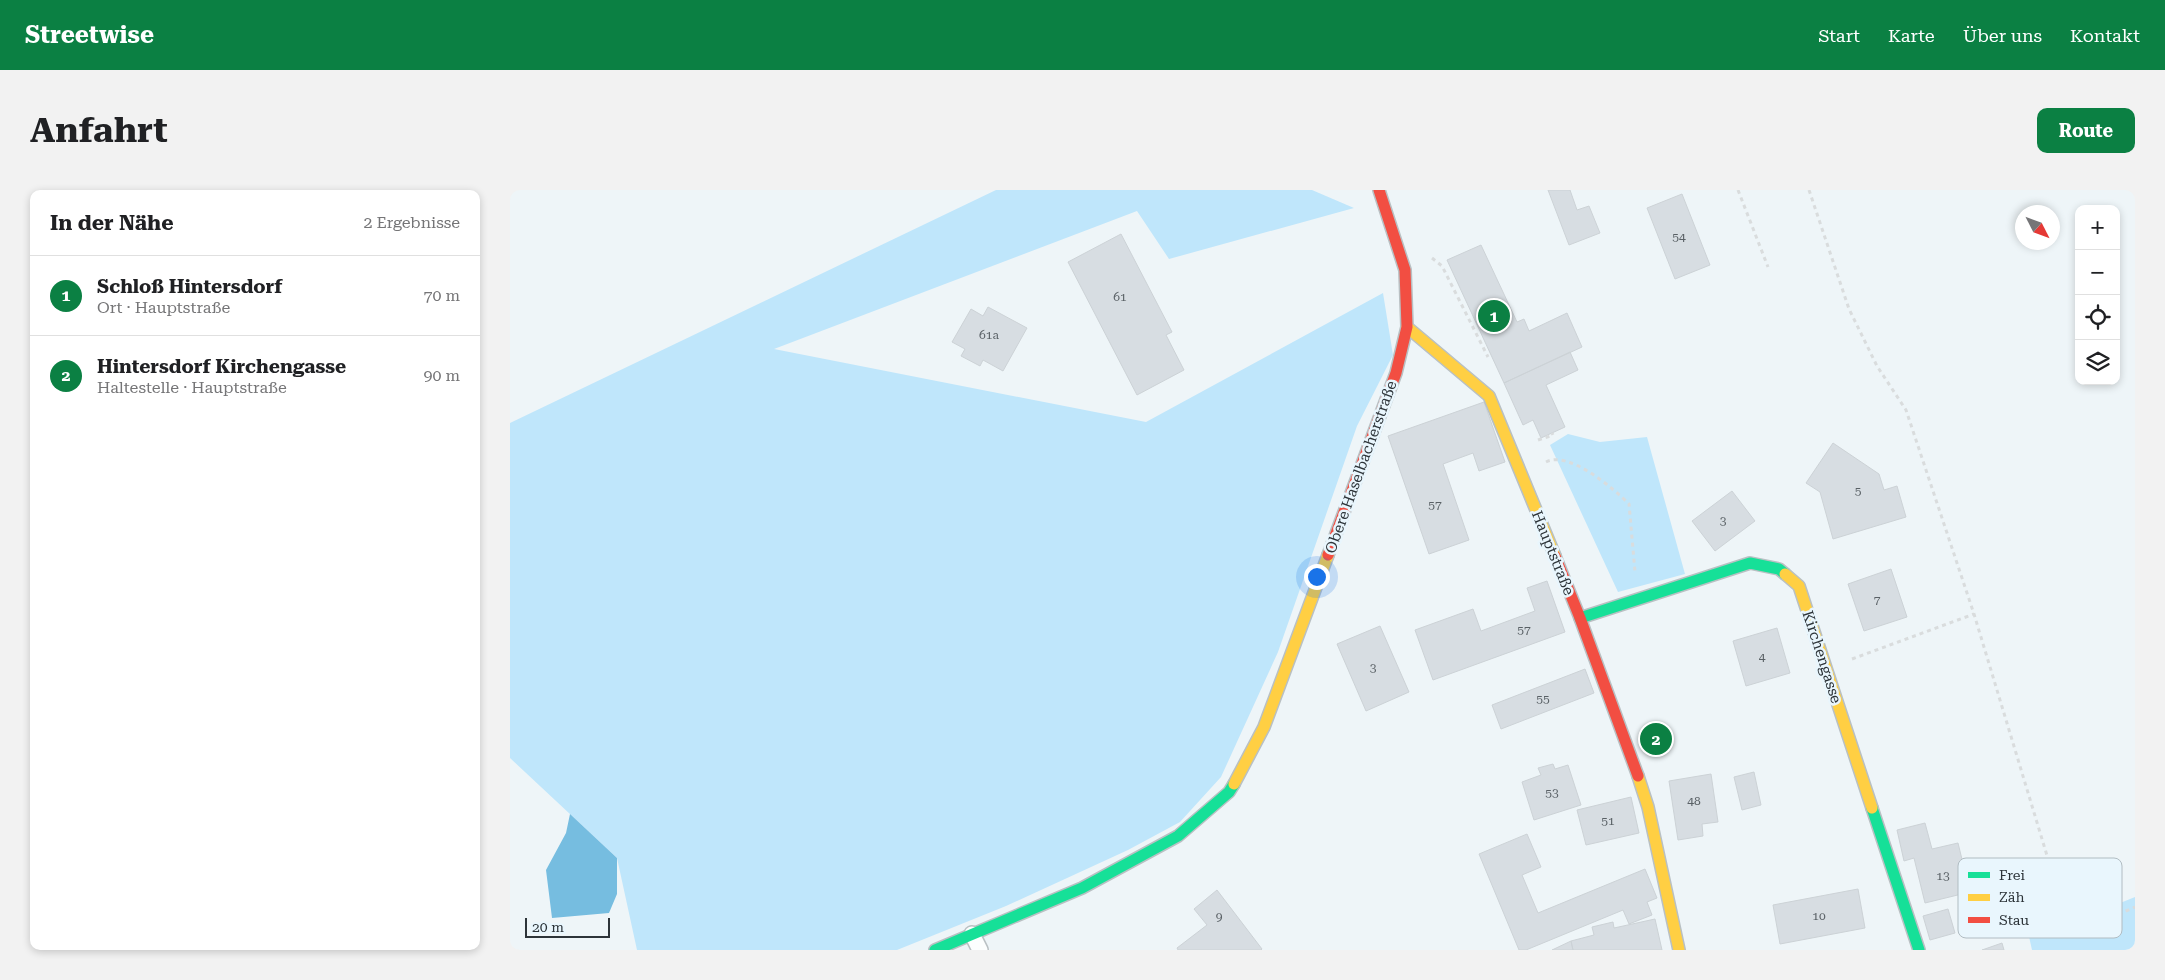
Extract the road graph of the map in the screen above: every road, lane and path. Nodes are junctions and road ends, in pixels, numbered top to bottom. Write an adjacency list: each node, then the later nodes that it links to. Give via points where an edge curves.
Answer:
1 (1380, 190): 5 (street, via 1405,270)
2 (1738, 190): 4 (path)
3 (1809, 190): 10 (path, via 1849,309 1877,366 1906,410)
4 (1768, 267)
5 (1407, 327): 11 (street, Hauptstraße, via 1489,396); 16 (street, Obere Haselbacherstraße, via 1396,373 1264,727 1229,792 1178,836 1160,846 1082,888)
6 (1552, 433): 7 (path)
7 (1533, 442)
8 (1546, 462): 9 (path, via 1567,460 1610,486 1629,504)
9 (1638, 600): 11 (street, Kirchengasse); 12 (street, Kirchengasse, via 1750,563 1780,569 1799,586)
10 (1974, 614): 12 (path); 13 (path)
11 (1580, 618): 19 (street, Hauptstraße, via 1648,807)
12 (1826, 669): 20 (street, Kirchengasse)
13 (2048, 858)
14 (2135, 907): 15 (path)
15 (2122, 913)
16 (972, 934): 17 (street, Obere Haselbacherstraße); 18 (lane)
17 (935, 950)
18 (980, 950)
19 (1679, 950)
20 (1919, 950)

